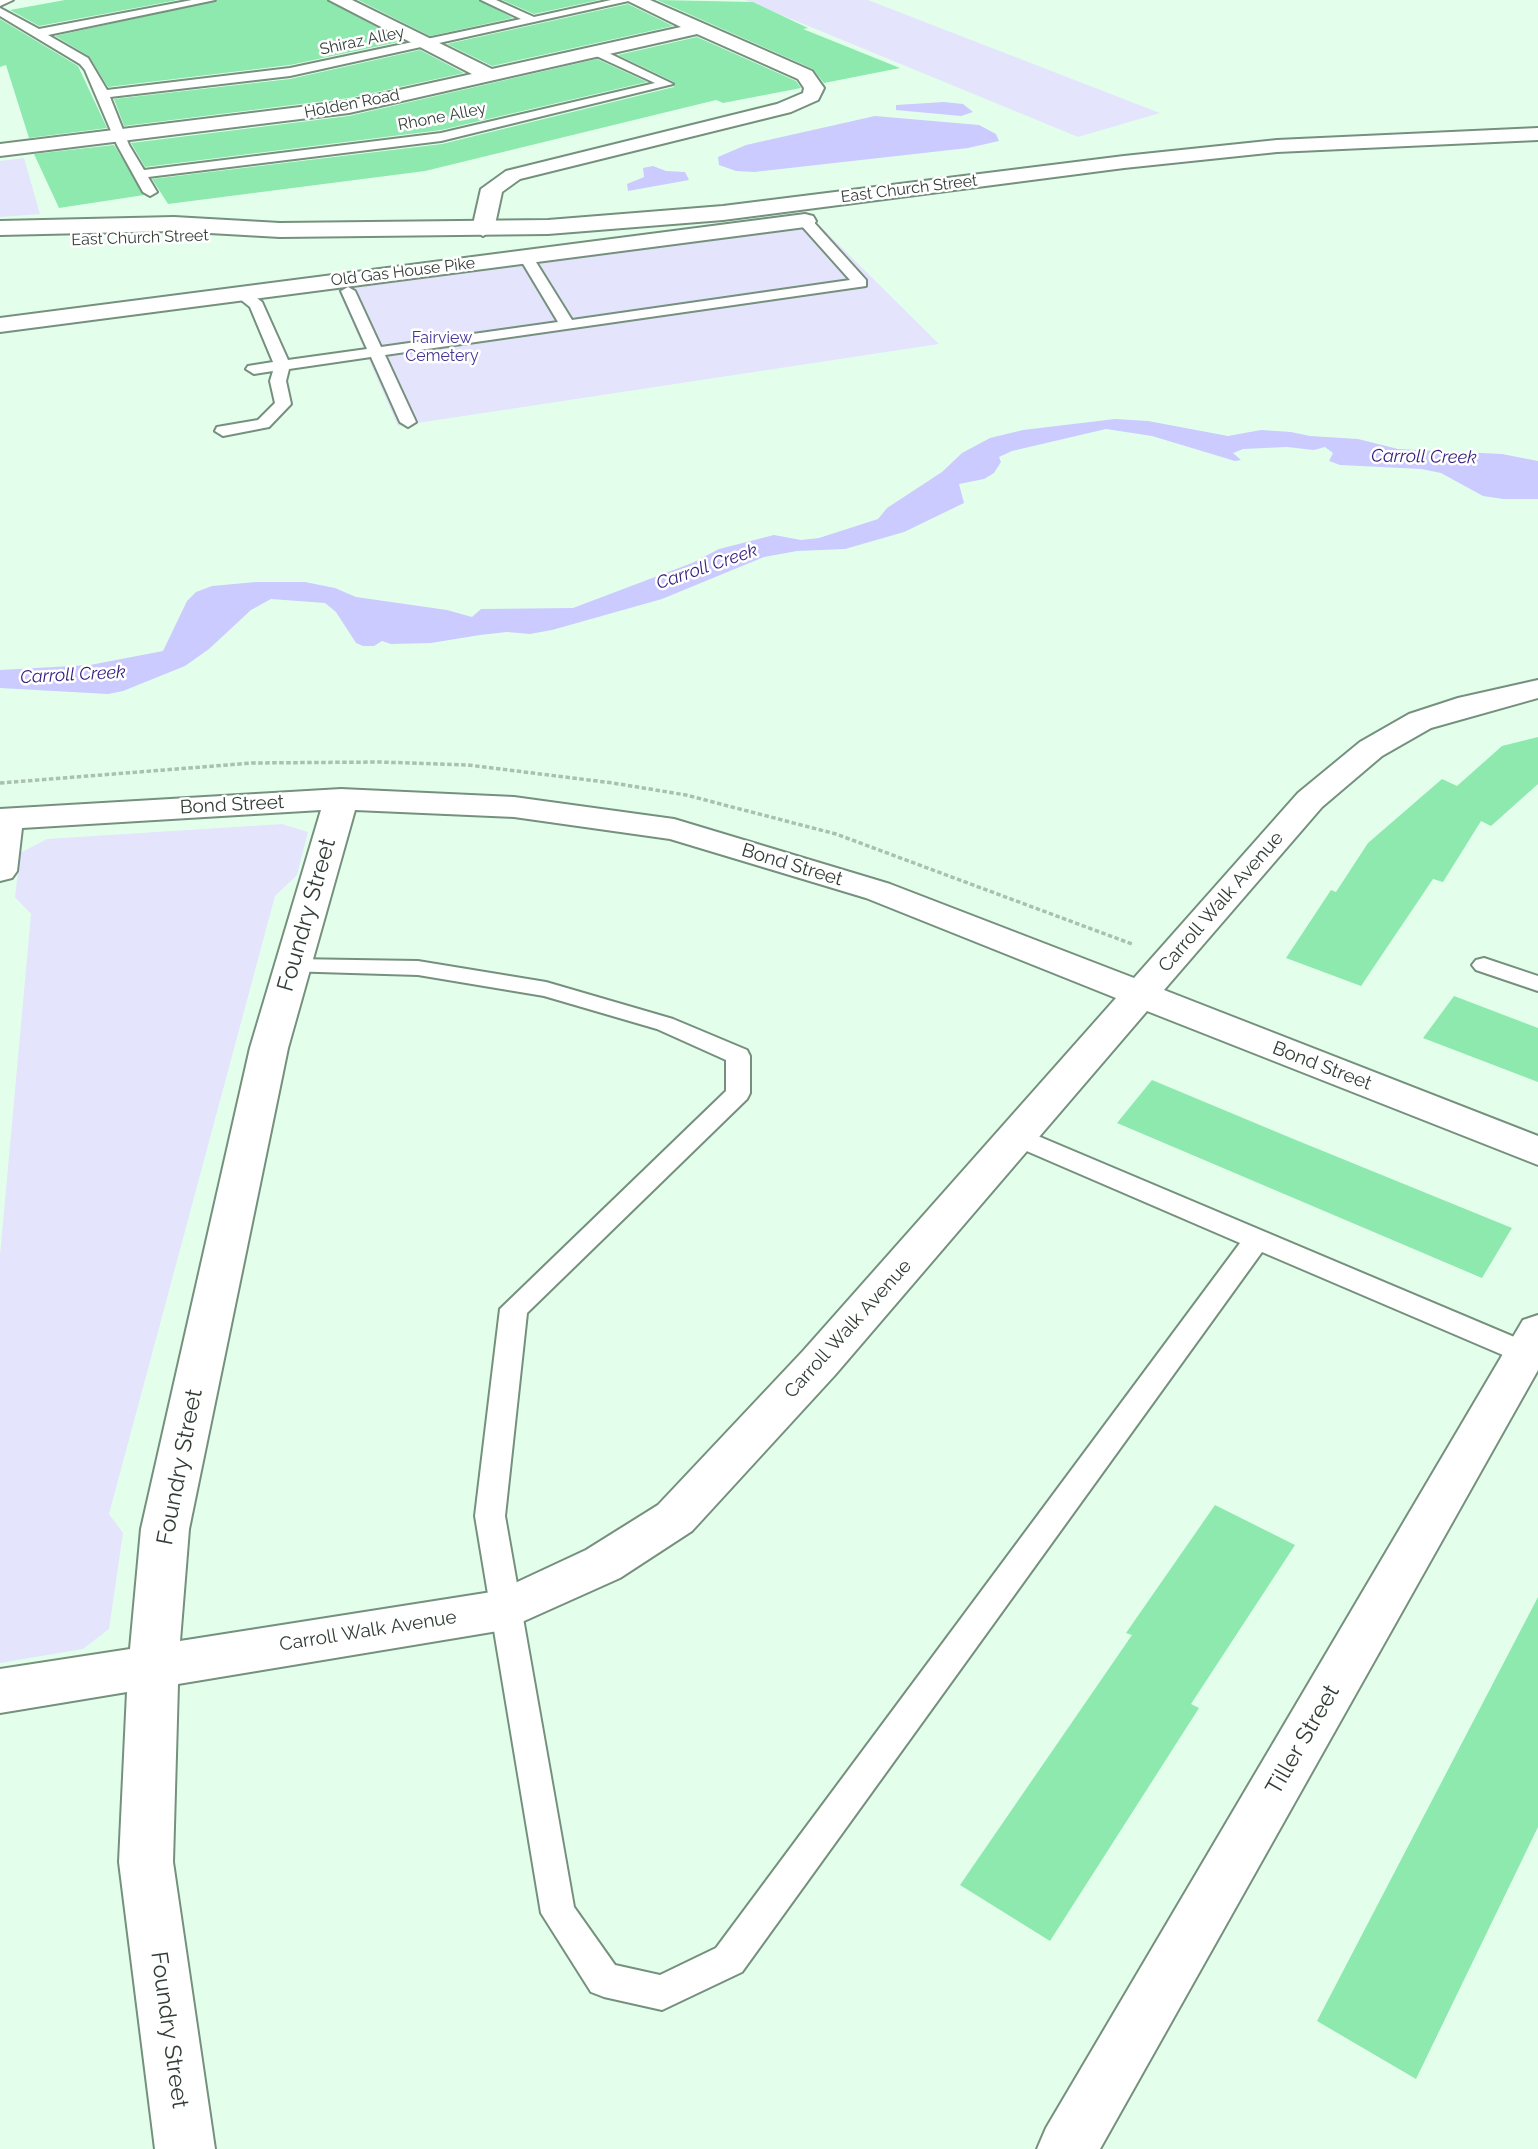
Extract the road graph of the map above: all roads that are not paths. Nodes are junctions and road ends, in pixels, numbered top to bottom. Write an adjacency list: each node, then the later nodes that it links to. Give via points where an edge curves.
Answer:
1 (209, 0): 9 (lane)
2 (338, 0): 10 (street)
3 (486, 0): 7 (lane)
4 (627, 0): 7 (lane, Shiraz Alley)
5 (635, 0): 8 (street)
6 (0, 11): 9 (lane)
7 (532, 20): 10 (lane, Shiraz Alley)
8 (700, 28): 11 (street, Holden Road); 21 (street, via 805,75 814,88 811,96 783,108 513,175 492,188)
9 (38, 33): 13 (lane, via 84,61)
10 (425, 43): 12 (street); 13 (lane, Shiraz Alley, via 277,74)
11 (596, 51): 12 (street, Holden Road); 17 (lane, Rhone Alley, via 667,84 441,137)
12 (489, 75): 15 (street, Holden Road, via 324,111)
13 (102, 94): 15 (lane)
14 (1538, 134): 21 (street, East Church Street, via 1278,146 723,213)
15 (121, 135): 16 (street, Holden Road); 17 (lane)
16 (0, 150)
17 (142, 174): 18 (lane)
18 (150, 192)
19 (805, 221): 24 (street, Old Gas House Pike); 28 (lane, via 861,282)
20 (0, 228): 22 (street, East Church Street, via 174,224)
21 (483, 229): 22 (street, East Church Street)
22 (280, 230): 23 (street, East Church Street)
23 (0, 245)
24 (526, 257): 26 (street, Old Gas House Pike); 28 (lane)
25 (348, 291): 29 (lane)
26 (240, 292): 27 (street, Old Gas House Pike); 30 (lane, via 257,305)
27 (0, 325)
28 (568, 326): 29 (lane)
29 (376, 352): 30 (lane); 32 (lane)
30 (282, 365): 31 (lane); 33 (lane, via 278,381 283,404 275,415 263,424)
31 (254, 369)
32 (408, 422)
33 (223, 431)
34 (1538, 689): 41 (street, Carroll Walk Avenue, via 1420,721 1371,749 1310,800)
35 (341, 799): 36 (street, Bond Street); 39 (street, Foundry Street); 41 (street, Bond Street, via 514,807 674,829 878,891)
36 (3, 819): 37 (street)
37 (0, 871)
38 (1483, 965): 40 (lane)
39 (293, 966): 46 (lane, via 418,968 546,989 665,1024 738,1056 738,1093 514,1309 490,1516); 47 (street, Foundry Street, via 269,1048 165,1529)
40 (1538, 985)
41 (1141, 995): 42 (street, Carroll Walk Avenue); 43 (street, Bond Street)
42 (1017, 1137): 44 (lane); 46 (street, Carroll Walk Avenue, via 819,1363 675,1518 603,1564)
43 (1538, 1151)
44 (1257, 1239): 45 (lane); 46 (lane, via 729,1960 662,1993 604,1980 558,1913)
45 (1534, 1348): 50 (street, Tiller Street)
46 (504, 1610): 47 (street, Carroll Walk Avenue)
47 (153, 1665): 48 (street, Carroll Walk Avenue); 49 (street, Foundry Street, via 146,1862)
48 (0, 1691)
49 (185, 2149)
50 (1067, 2149)

